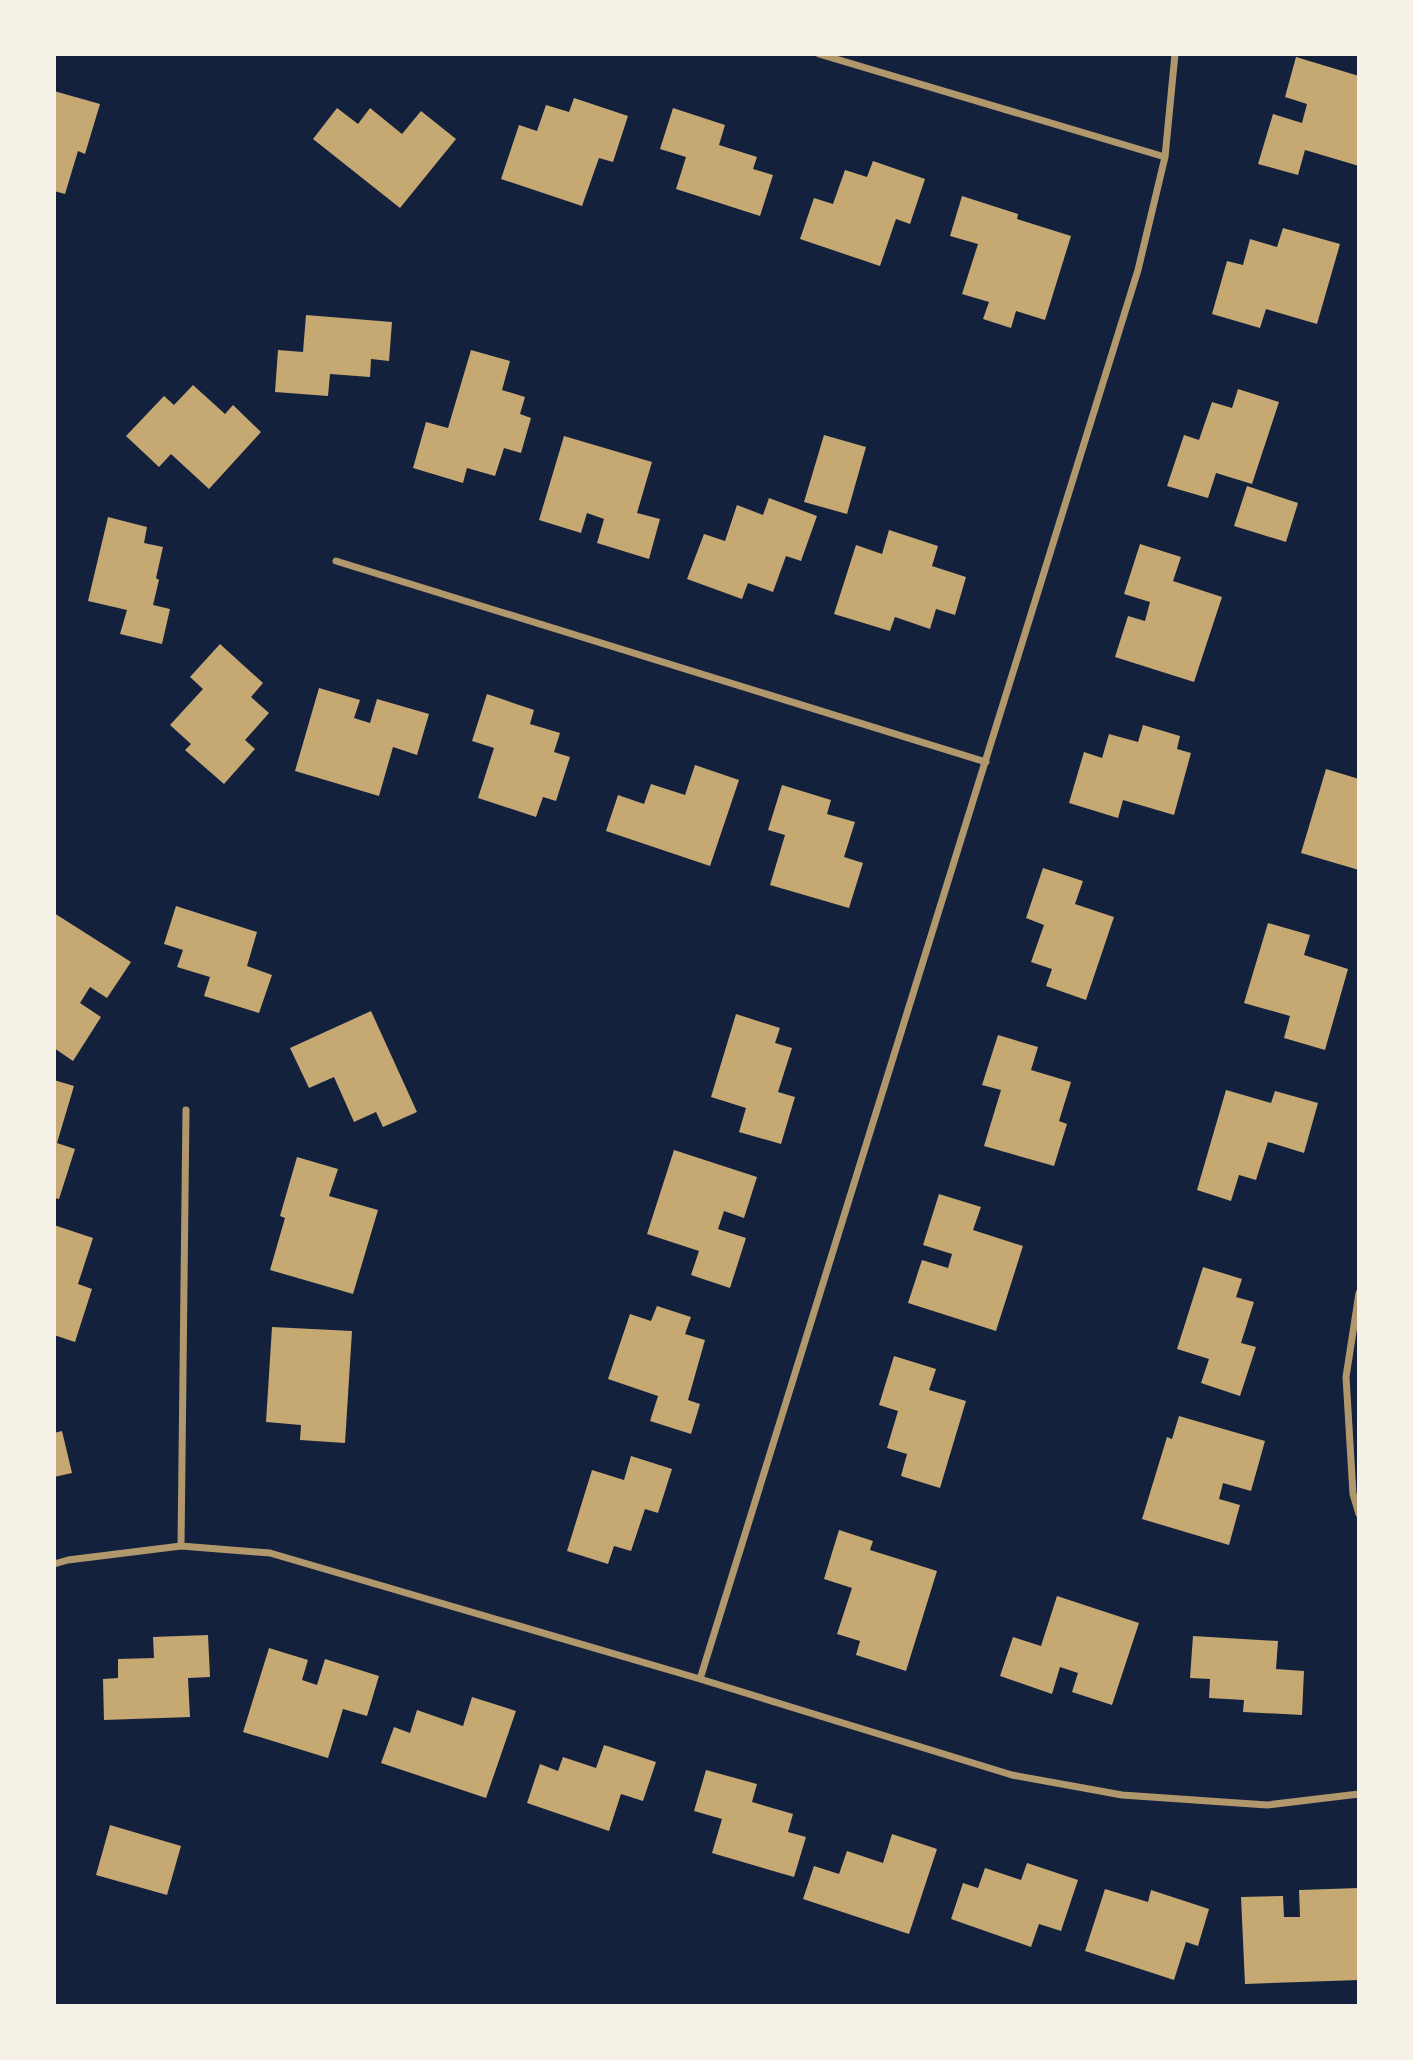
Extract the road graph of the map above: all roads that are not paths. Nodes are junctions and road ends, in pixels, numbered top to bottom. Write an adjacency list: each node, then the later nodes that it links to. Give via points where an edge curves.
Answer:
1 (819, 54): 3 (street)
2 (1175, 54): 3 (street)
3 (1165, 157): 5 (street, via 1138,270)
4 (336, 561): 5 (street)
5 (986, 762): 11 (street)
6 (186, 1110): 9 (street)
7 (1359, 1293): 8 (street, via 1346,1377 1353,1494)
8 (1359, 1514)
9 (181, 1546): 10 (street); 11 (street, via 270,1553)
10 (54, 1564)
11 (700, 1679): 12 (street, via 1012,1775 1122,1795 1267,1805)
12 (1359, 1794)

